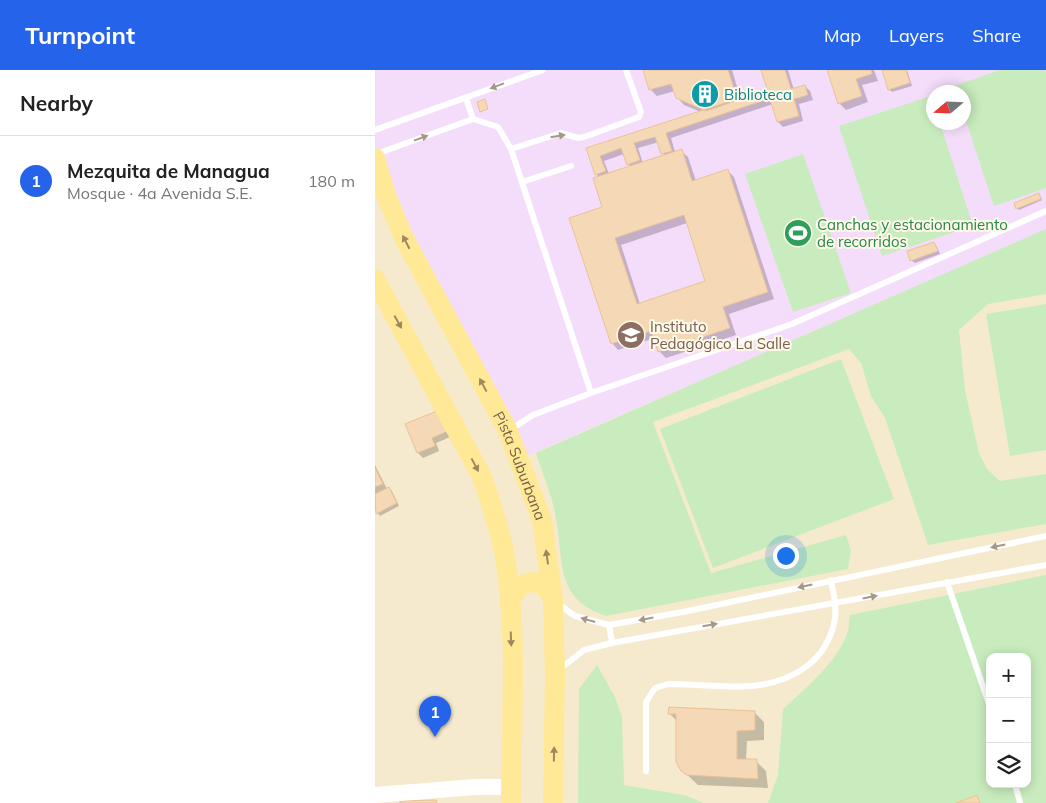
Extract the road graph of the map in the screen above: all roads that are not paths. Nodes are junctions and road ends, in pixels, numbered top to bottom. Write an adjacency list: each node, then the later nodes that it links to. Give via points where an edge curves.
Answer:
1 (543, 70): 3 (lane, one-way to 3)
2 (627, 70): 6 (lane, one-way to 2, via 561,133 584,137 639,117 641,112)
3 (466, 98): 4 (lane); 5 (lane)
4 (473, 119): 6 (lane, via 498,127); 7 (lane, one-way to 4)
5 (375, 130)
6 (511, 149): 9 (lane)
7 (375, 156): 13 (main road, Pista Suburbana, one-way to 7, via 403,238)
8 (571, 166): 9 (lane)
9 (522, 182): 12 (lane)
10 (1046, 211): 12 (lane, via 791,324)
11 (375, 279): 20 (main road, one-way to 20, via 482,477 503,546)
12 (591, 393): 13 (lane, via 533,415)
13 (508, 431): 18 (main road, Pista Suburbana, one-way to 13, via 542,520)
14 (1046, 538): 16 (lane, one-way to 16)
15 (1046, 565): 17 (lane)
16 (831, 580): 19 (lane); 21 (lane, one-way to 21)
17 (947, 582): 19 (lane, one-way to 17); 24 (lane)
18 (553, 600): 20 (main road, via 541,584 533,582 515,591); 21 (lane, one-way to 18, via 575,616); 23 (main road, Pista Suburbana)
19 (835, 604): 22 (lane, one-way to 19); 25 (lane, via 835,618 826,646 807,668 776,682 751,686 668,684 655,688 646,702)
20 (510, 606): 28 (main road, one-way to 28)
21 (609, 625): 22 (lane)
22 (612, 643): 23 (lane, via 584,650)
23 (555, 673): 29 (main road, Pista Suburbana, one-way to 23)
24 (989, 698)
25 (646, 771)
26 (1016, 788): 30 (lane)
27 (375, 795): 28 (street, via 475,787)
28 (511, 795)
29 (553, 803)
30 (1021, 803)

